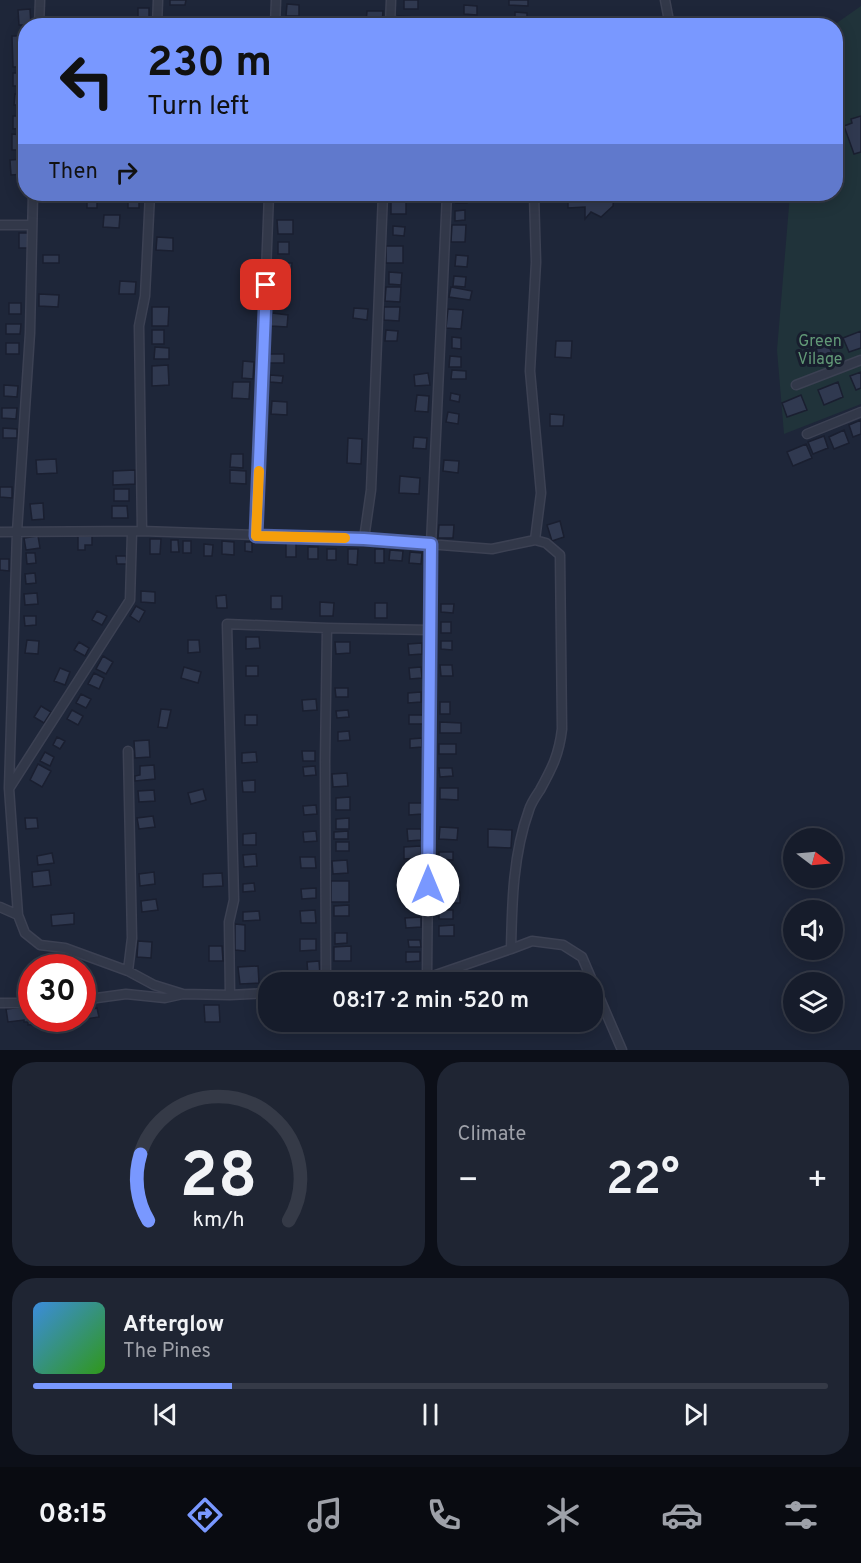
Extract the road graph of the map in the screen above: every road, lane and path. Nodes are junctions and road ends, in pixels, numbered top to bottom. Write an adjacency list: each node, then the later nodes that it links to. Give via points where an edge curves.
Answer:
1 (40, 0): 6 (street)
2 (158, 0): 7 (street)
3 (276, 0): 8 (street)
4 (391, 0): 9 (street)
5 (665, 0): 10 (street)
6 (39, 18)
7 (157, 18)
8 (275, 18)
9 (390, 18)
10 (668, 18)
11 (33, 201): 18 (street)
12 (150, 201): 23 (street, via 145,296 139,326)
13 (269, 201): 27 (street)
14 (383, 201): 28 (street, via 371,490)
15 (447, 201): 30 (street)
16 (534, 201): 29 (street, via 536,262 530,372 541,493)
17 (0, 225): 18 (street)
18 (32, 225): 25 (street, via 30,333)
19 (861, 360): 20 (street)
20 (796, 385)
21 (861, 412): 22 (street)
22 (807, 434)
23 (142, 531): 26 (street); 27 (street)
24 (0, 532): 25 (street)
25 (17, 532): 26 (street); 34 (street)
26 (132, 532): 34 (street, via 129,600)
27 (256, 536): 28 (street)
28 (364, 539): 30 (street)
29 (535, 540): 30 (street, via 492,549); 37 (street, via 546,543 560,555 562,729 552,768 529,809 518,856)
30 (431, 544): 32 (street)
31 (327, 628): 32 (street); 39 (street); 44 (street, via 227,624 234,900 229,922)
32 (429, 630): 40 (street)
33 (128, 751): 38 (street, via 132,928)
34 (9, 788): 36 (street)
35 (0, 908): 36 (street)
36 (18, 915): 38 (street, via 25,933 40,945 65,948)
37 (511, 949): 41 (street); 48 (street, via 532,941 563,945 582,957)
38 (128, 971): 42 (street)
39 (326, 972)
40 (427, 972)
41 (444, 972)
42 (183, 994): 44 (street); 45 (street, via 165,998 126,994)
43 (258, 994): 44 (street)
44 (230, 995)
45 (96, 998)
46 (0, 1003): 47 (street)
47 (18, 1003)
48 (622, 1050)

